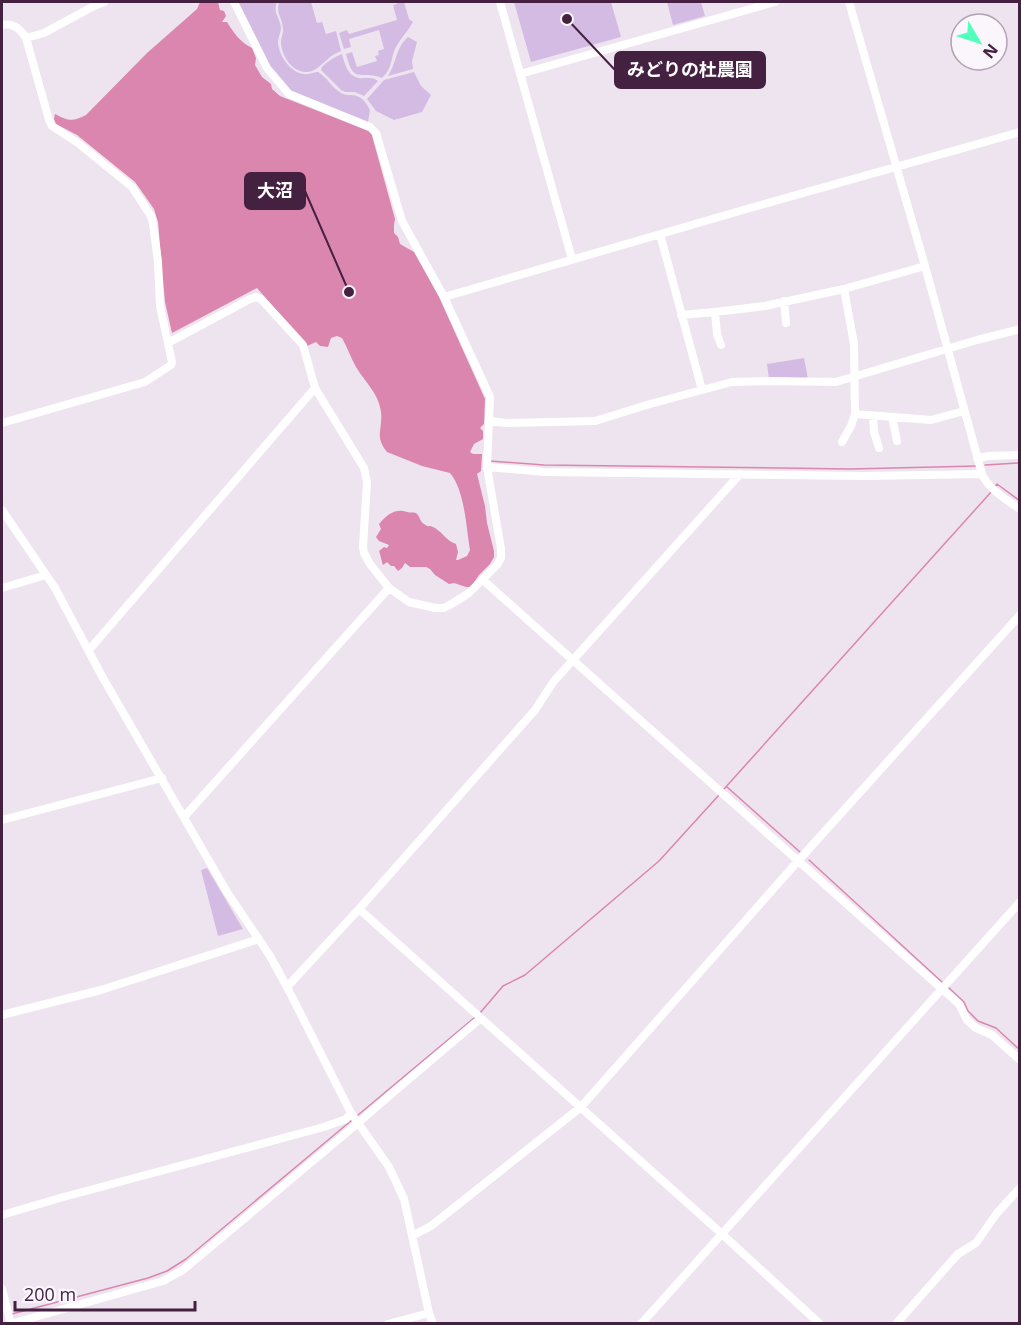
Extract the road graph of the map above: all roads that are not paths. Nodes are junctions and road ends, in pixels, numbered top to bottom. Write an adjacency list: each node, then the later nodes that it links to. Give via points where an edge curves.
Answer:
1 (104, 2): 7 (street)
2 (234, 2): 15 (street, via 267,68 289,94 374,130 402,221)
3 (500, 2): 8 (street)
4 (776, 2): 8 (street)
5 (849, 2): 10 (street)
6 (2, 25): 7 (street, via 15,26)
7 (30, 37): 21 (street, via 52,126 132,187 151,216 160,306)
8 (520, 74): 12 (street)
9 (1020, 132): 10 (street)
10 (897, 168): 11 (street); 13 (street)
11 (660, 234): 12 (street); 18 (street)
12 (572, 259): 15 (street)
13 (925, 266): 14 (street); 23 (street)
14 (844, 288): 16 (street); 24 (street, via 854,344)
15 (444, 297): 31 (street, via 490,397)
16 (784, 301): 17 (street); 19 (street)
17 (715, 312): 18 (street); 22 (street)
18 (681, 315): 26 (street)
19 (786, 323)
20 (1020, 329): 23 (street)
21 (168, 343): 25 (street, via 256,297 303,345); 32 (street, via 171,365 145,382)
22 (721, 345)
23 (948, 349): 24 (street); 27 (street)
24 (854, 376): 26 (street, via 836,382 732,382); 28 (street)
25 (315, 388): 45 (street, via 366,474 363,547 370,564); 47 (street)
26 (702, 390): 31 (street, via 595,422)
27 (964, 411): 30 (street, via 931,420); 38 (street)
28 (855, 414): 29 (street); 34 (street)
29 (873, 416): 30 (street); 35 (street)
30 (892, 417): 33 (street)
31 (489, 421): 37 (street)
32 (2, 423)
33 (897, 441)
34 (842, 442)
35 (879, 448)
36 (1020, 455): 38 (street, via 989,456)
37 (487, 463): 39 (street, via 545,472); 43 (street, via 501,558)
38 (979, 467): 39 (street, via 878,476); 40 (street, via 992,489)
39 (740, 474): 48 (street)
40 (1020, 509)
41 (2, 510): 42 (street)
42 (46, 575): 44 (street); 47 (street)
43 (483, 580): 45 (street, via 444,608 409,602); 48 (street)
44 (2, 588)
45 (389, 588): 50 (street)
46 (1020, 615): 52 (street)
47 (89, 650): 49 (street)
48 (573, 660): 52 (street); 54 (street, via 535,710)
49 (162, 778): 50 (street); 51 (street)
50 (184, 817): 55 (street)
51 (2, 820)
52 (798, 861): 57 (street); 61 (street)
53 (1020, 902): 57 (street)
54 (359, 909): 56 (street); 59 (street)
55 (259, 939): 56 (street); 58 (street, via 101,990)
56 (287, 987): 62 (street)
57 (942, 989): 60 (street, via 959,1004 967,1020 992,1035); 65 (street)
58 (2, 1015)
59 (478, 1016): 61 (street); 62 (street, via 389,1096)
60 (1020, 1060)
61 (581, 1107): 65 (street); 66 (street, via 431,1226)
62 (355, 1118): 64 (street); 66 (street, via 389,1167 404,1199); 69 (street, via 183,1270 163,1281)
63 (1020, 1188): 74 (street, via 976,1242 958,1254)
64 (2, 1215)
65 (722, 1234): 72 (street); 73 (street)
66 (412, 1236): 68 (street)
67 (2, 1289): 69 (street)
68 (429, 1313): 70 (street); 71 (street)
69 (10, 1320)
70 (388, 1323)
71 (433, 1323)
72 (640, 1323)
73 (820, 1323)
74 (896, 1323)

